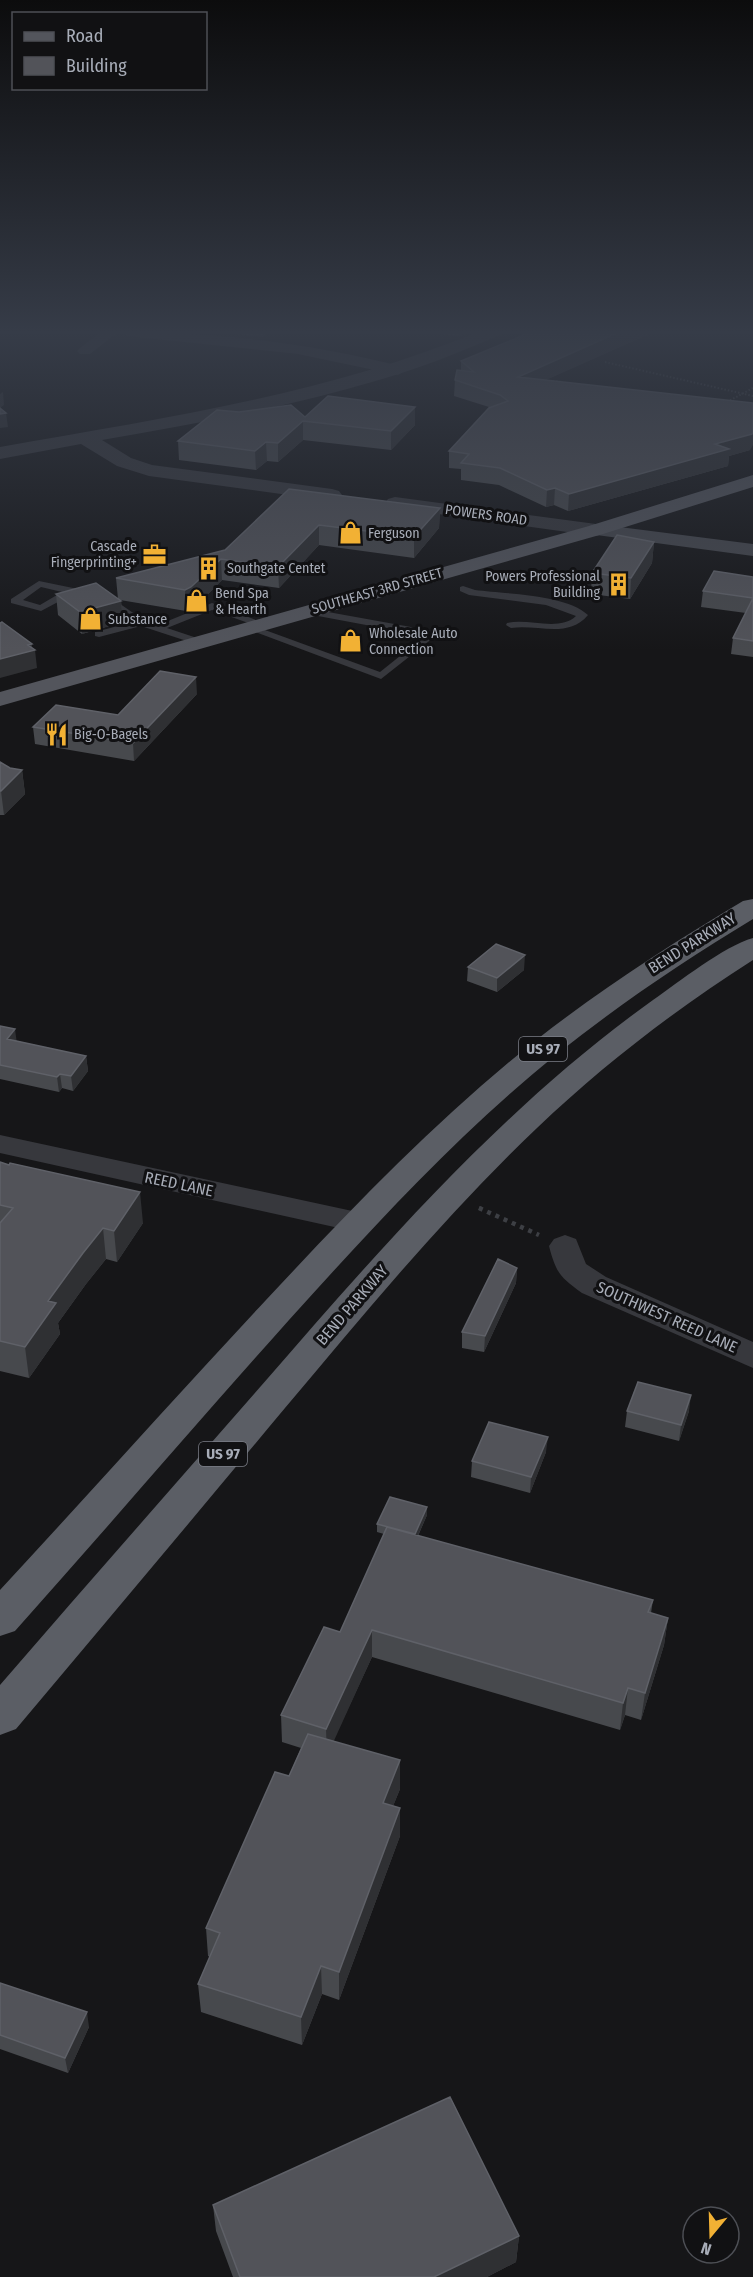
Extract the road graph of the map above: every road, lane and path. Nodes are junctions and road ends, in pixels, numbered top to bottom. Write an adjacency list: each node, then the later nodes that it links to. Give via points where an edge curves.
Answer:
1 (76, 438): 3 (street)
2 (85, 438): 5 (street, via 124,462 149,470)
3 (0, 453)
4 (753, 481): 7 (main road, SOUTHEAST 3RD STREET)
5 (355, 498)
6 (377, 501): 8 (street, POWERS ROAD)
7 (666, 508): 8 (main road, SOUTHEAST 3RD STREET); 9 (main road)
8 (596, 530): 9 (main road, POWERS ROAD); 13 (main road, SOUTHEAST 3RD STREET)
9 (693, 542): 10 (main road, POWERS ROAD)
10 (753, 550)
11 (463, 589): 15 (lane, via 559,605 583,615 567,627 521,622)
12 (72, 590): 12 (lane, via 39,584 15,601 41,608); 14 (lane, via 103,597)
13 (306, 611): 16 (main road, SOUTHEAST 3RD STREET); 16 (lane, via 433,634 381,676)
14 (141, 623): 17 (lane); 18 (lane)
15 (511, 625)
16 (256, 626): 17 (lane, via 212,606); 19 (main road, SOUTHEAST 3RD STREET)
17 (157, 629): 19 (lane)
18 (99, 634)
19 (199, 642): 20 (main road, SOUTHEAST 3RD STREET)
20 (0, 699)
21 (753, 907): 25 (highway, BEND PARKWAY / US 97, via 651,968 555,1038 456,1125)
22 (753, 947): 29 (highway, BEND PARKWAY / US 97, via 618,1040 460,1186 319,1342)
23 (0, 1144): 25 (street, REED LANE)
24 (479, 1208): 26 (path)
25 (357, 1222): 28 (highway, BEND PARKWAY / US 97)
26 (565, 1246): 27 (street, SOUTHWEST REED LANE, via 571,1269 594,1286)
27 (753, 1356)
28 (0, 1619)
29 (0, 1716)

